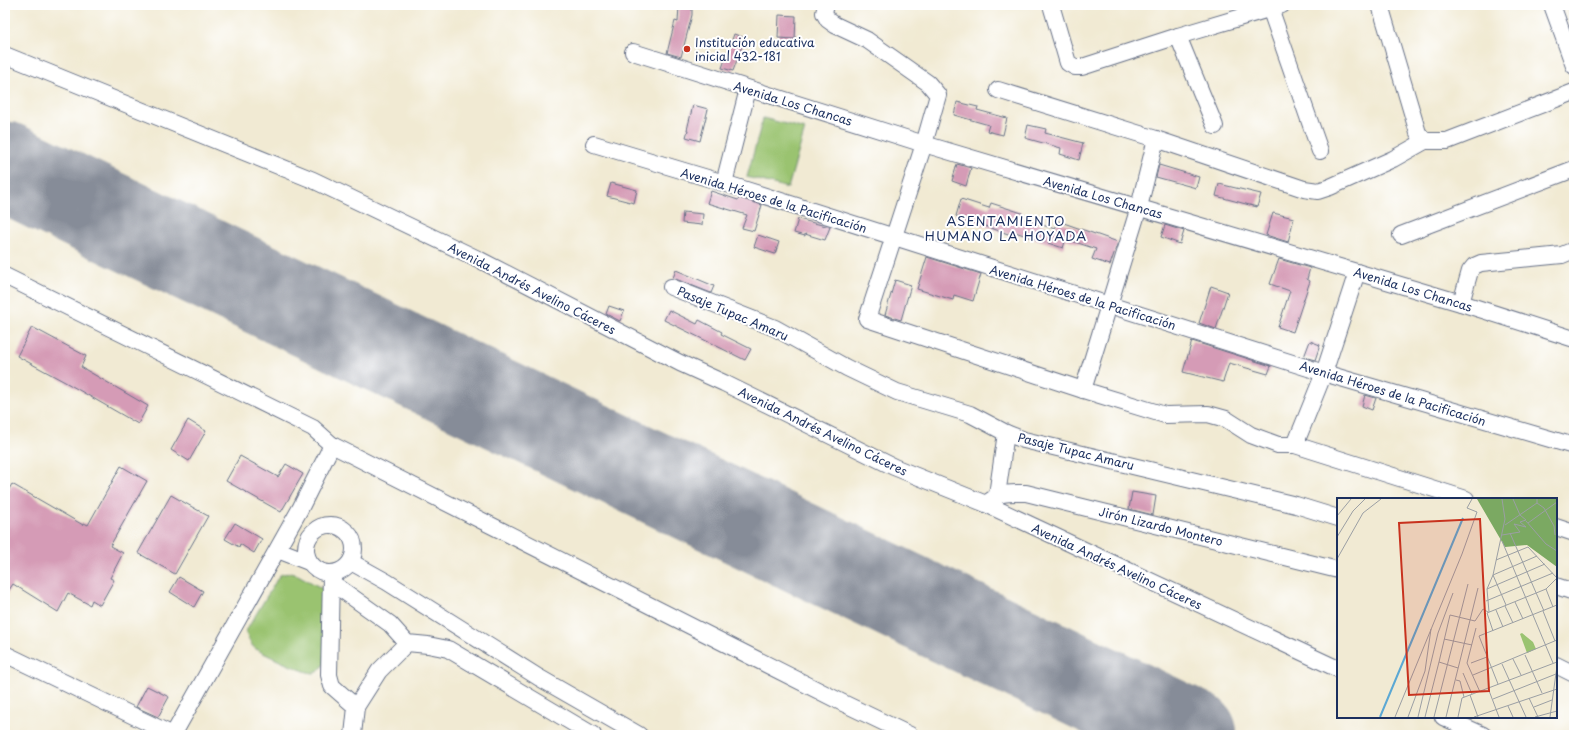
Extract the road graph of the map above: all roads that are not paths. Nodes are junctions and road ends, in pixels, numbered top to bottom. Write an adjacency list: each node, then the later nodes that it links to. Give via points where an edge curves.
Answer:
1 (826, 5): 17 (street, via 824,13 834,25 868,40 934,89 938,95)
2 (1051, 5): 6 (street, via 1068,63 1075,67 1082,67)
3 (1380, 5): 15 (street, via 1418,133)
4 (1556, 6): 9 (street)
5 (1276, 7): 6 (street); 18 (street)
6 (1178, 36): 13 (street)
7 (633, 52): 10 (street, Avenida Los Chancas)
8 (5, 55): 38 (street, Avenida Andrés Avelino Cáceres, via 313,180 480,260 680,363 873,456)
9 (1574, 66)
10 (748, 89): 17 (street, Avenida Los Chancas); 20 (street)
11 (998, 90): 14 (street)
12 (1574, 92): 15 (street, via 1447,140)
13 (1215, 126)
14 (1156, 139): 15 (street, via 1304,190 1318,191 1394,159); 21 (street)
15 (1425, 141)
16 (594, 144): 20 (street, Avenida Héroes de la Pacificación)
17 (924, 144): 21 (street, Avenida Los Chancas); 23 (street)
18 (1320, 151)
19 (1574, 169): 22 (street)
20 (724, 183): 23 (street, Avenida Héroes de la Pacificación)
21 (1139, 207): 25 (street, Avenida Los Chancas); 29 (street)
22 (1401, 235)
23 (894, 237): 29 (street, Avenida Héroes de la Pacificación); 32 (street, via 867,319)
24 (1574, 250): 28 (street, via 1562,255 1481,263 1474,266 1470,271)
25 (1357, 272): 28 (street, Avenida Los Chancas); 31 (street)
26 (5, 276): 34 (street, via 313,428)
27 (671, 288): 33 (street, Pasaje Tupac Amaru, via 775,328 897,392 970,414)
28 (1461, 303): 30 (street, Avenida Los Chancas)
29 (1108, 305): 31 (street, Avenida Héroes de la Pacificación); 32 (street)
30 (1574, 338)
31 (1324, 373): 35 (street); 36 (street, Avenida Héroes de la Pacificación)
32 (1083, 390): 35 (street, via 1165,416 1208,414 1278,445)
33 (1006, 433): 38 (street); 40 (street, Pasaje Tupac Amaru, via 1024,440 1296,505)
34 (332, 445): 39 (street); 62 (street)
35 (1296, 445): 37 (street)
36 (1574, 446)
37 (1463, 498)
38 (992, 499): 47 (street, Jirón Lizardo Montero, via 1004,493 1043,496); 54 (street, Avenida Andrés Avelino Cáceres)
39 (300, 509): 41 (street); 44 (street)
40 (1337, 518)
41 (324, 525): 45 (street, via 311,533 307,540 306,555); 46 (street, via 333,524 347,531 354,546)
42 (1557, 527): 43 (street)
43 (1574, 533)
44 (278, 550): 45 (street); 58 (street)
45 (309, 562): 48 (street)
46 (351, 562): 48 (street); 61 (street, via 538,678)
47 (1337, 570)
48 (331, 578): 51 (street, via 390,624); 56 (street, via 329,675 332,686)
49 (1557, 586): 50 (street)
50 (1574, 592)
51 (407, 643): 56 (street, via 379,671); 60 (street, via 448,649)
52 (5, 654): 58 (street)
53 (1557, 666): 55 (street)
54 (1337, 669)
55 (1574, 674)
56 (356, 707): 59 (street)
57 (1445, 718): 63 (street)
58 (173, 735)
59 (353, 735)
60 (593, 735)
61 (639, 735)
62 (910, 735)
63 (1483, 735)

